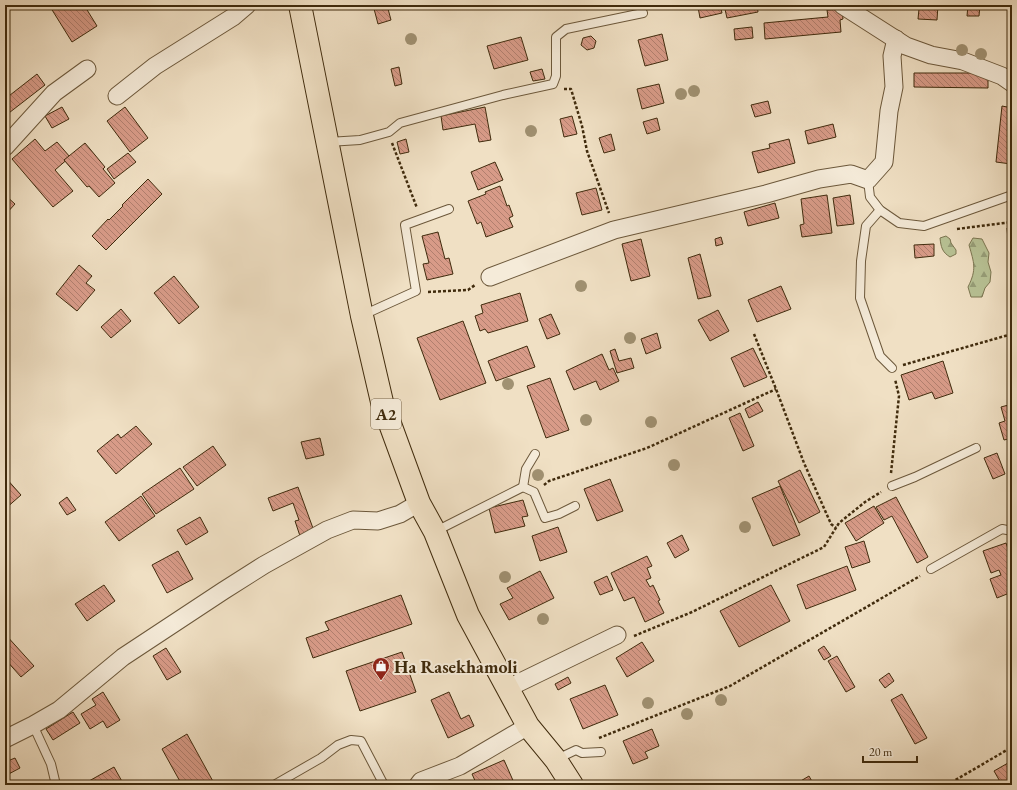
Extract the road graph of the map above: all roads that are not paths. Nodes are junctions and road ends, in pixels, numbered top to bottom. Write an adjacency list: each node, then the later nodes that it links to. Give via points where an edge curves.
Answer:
1 (247, 5): 8 (street, via 233,17 155,66)
2 (300, 5): 9 (main road, A2)
3 (842, 5): 5 (street)
4 (643, 13): 9 (lane, via 566,29 556,37 556,76 553,84 400,123 389,132 360,140)
5 (896, 39): 7 (street, via 906,46 931,55 963,61 1002,76); 11 (street, via 892,56 894,87 884,162)
6 (87, 69): 10 (street, via 54,93)
7 (1012, 83)
8 (117, 96)
9 (327, 143): 16 (main road, A2)
10 (5, 147)
11 (868, 180): 14 (lane, via 870,197); 15 (street, via 851,174 819,179 614,230)
12 (1012, 195): 14 (lane, via 924,226 899,223)
13 (449, 208): 16 (lane, via 405,225 416,291)
14 (880, 210): 17 (lane, via 866,226 861,260 860,298 880,356)
15 (490, 277)
16 (362, 316): 22 (main road, A2, via 382,402)
17 (892, 368)
18 (976, 448): 21 (lane)
19 (535, 454): 20 (lane, via 526,470)
20 (522, 486): 23 (lane, via 534,492 545,518); 25 (lane)
21 (892, 486)
22 (419, 503): 25 (main road, A2); 29 (street, via 400,514 378,521 353,520 333,527 264,565 123,657 59,710)
23 (575, 506)
24 (1012, 530): 26 (lane, via 1002,529)
25 (434, 532): 28 (main road, A2, via 468,615)
26 (931, 569)
27 (618, 639): 28 (street)
28 (508, 688): 30 (main road, A2)
29 (33, 725): 31 (street); 34 (lane, via 51,764)
30 (528, 726): 33 (main road, A2); 37 (street, via 460,766 421,781)
31 (5, 739)
32 (601, 752): 33 (lane, via 582,753 576,750)
33 (556, 760): 38 (main road, A2)
34 (56, 785)
35 (274, 785): 36 (lane, via 321,758 338,745 351,740 361,742)
36 (384, 785)
37 (418, 785)
38 (572, 785)

